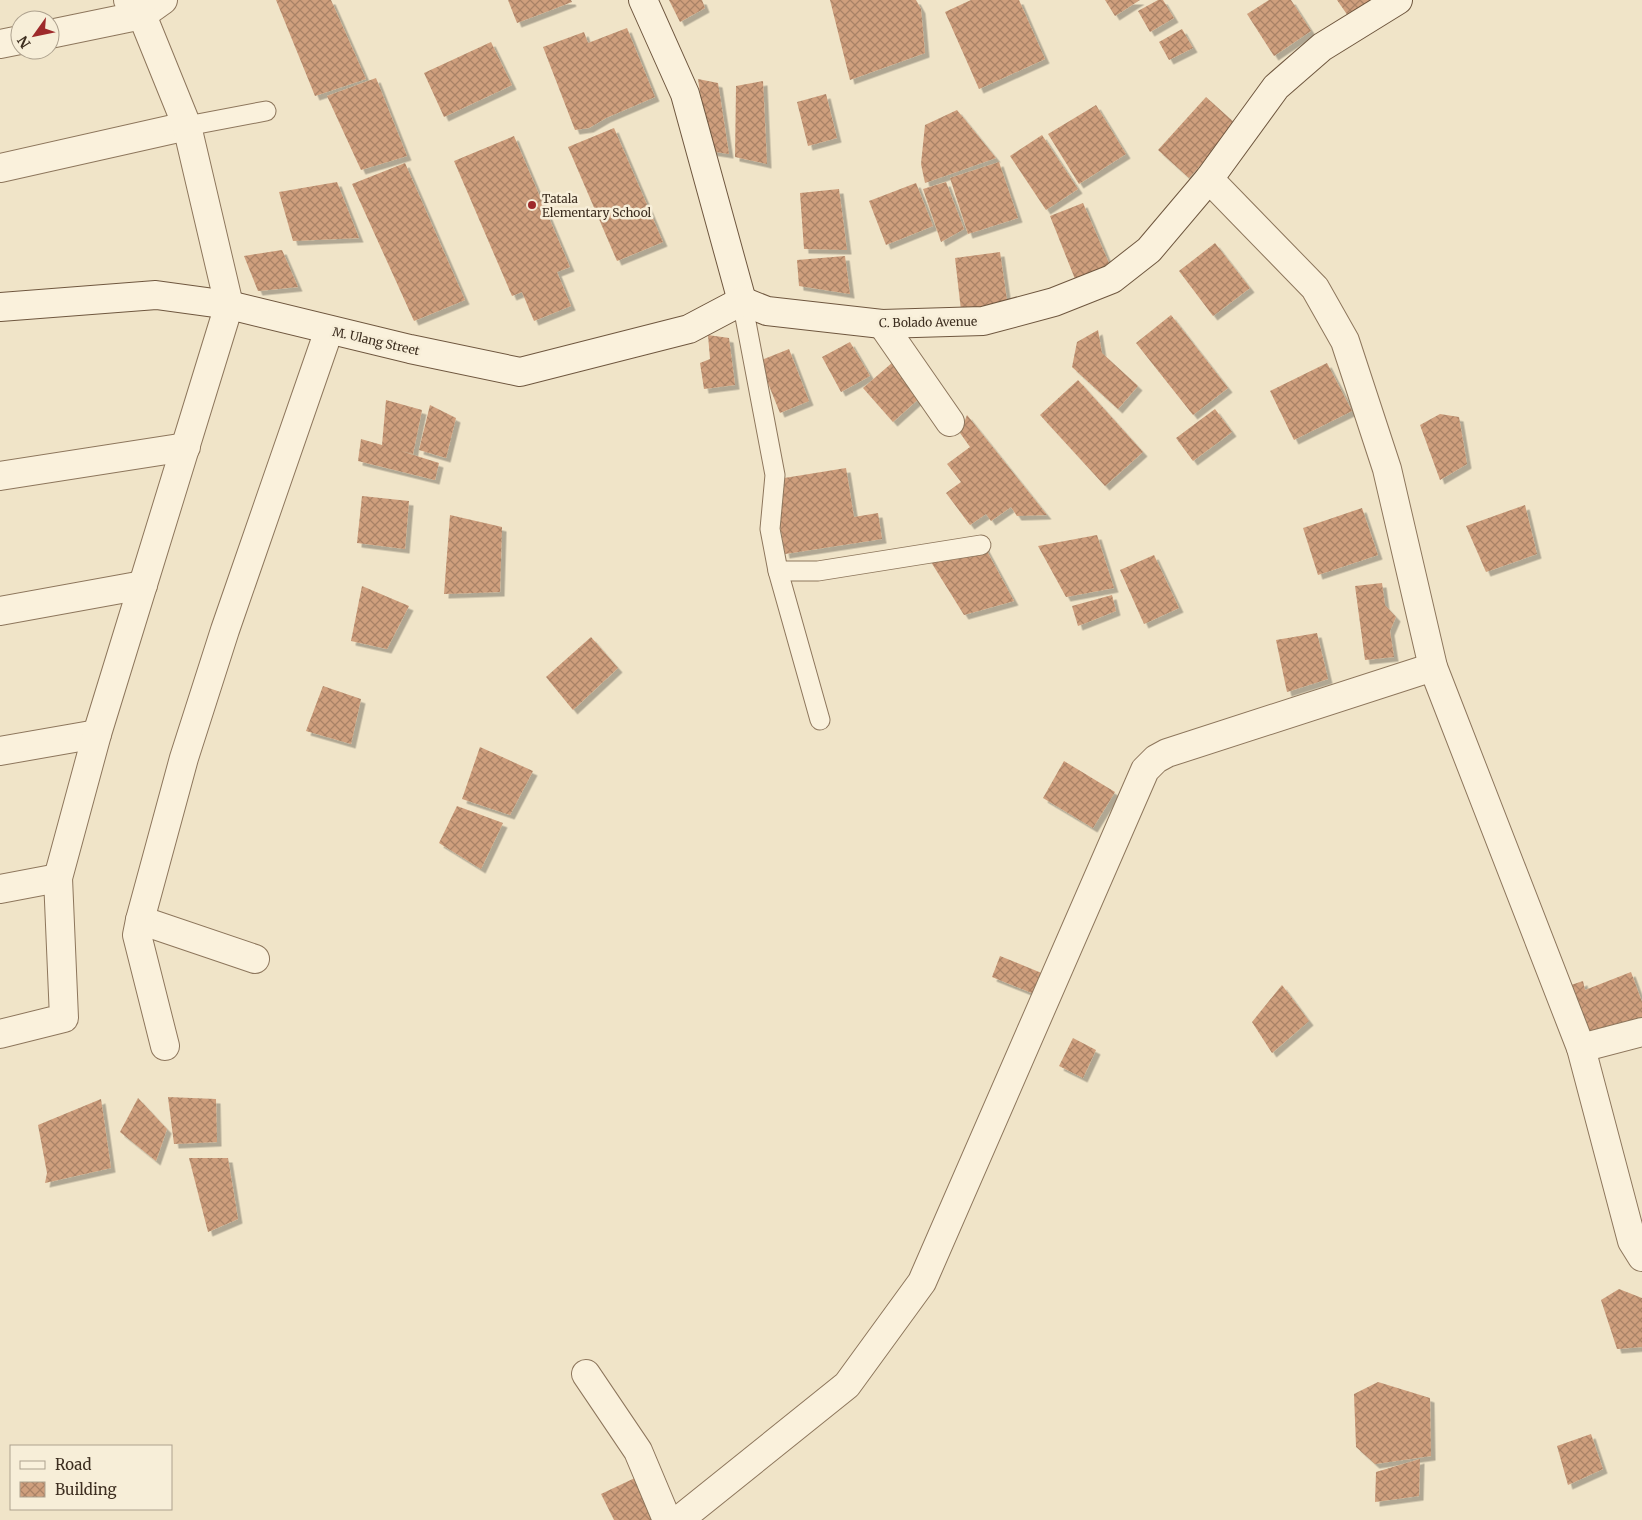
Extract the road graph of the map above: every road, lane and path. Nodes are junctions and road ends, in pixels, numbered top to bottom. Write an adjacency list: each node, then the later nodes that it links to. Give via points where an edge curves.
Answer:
1 (643, 0): 9 (street, via 685,94)
2 (1398, 0): 8 (street, C. Bolado Avenue, via 1322,47 1276,87)
3 (144, 5): 4 (street); 6 (street)
4 (60, 31)
5 (266, 111): 6 (lane)
6 (187, 126): 7 (street); 10 (street)
7 (0, 168)
8 (1209, 179): 12 (street, C. Bolado Avenue, via 1149,250 1112,279 1054,302 983,321); 21 (street, via 1315,288 1345,341 1387,469)
9 (742, 301): 12 (street, C. Bolado Avenue, via 767,312); 13 (street, M. Ulang Street, via 689,329 520,372); 18 (lane, via 775,475 770,528)
10 (230, 305): 11 (street, M. Ulang Street, via 156,295); 13 (street, M. Ulang Street); 15 (street)
11 (0, 307)
12 (882, 324): 14 (street)
13 (329, 330): 27 (street, via 219,648 184,758)
14 (950, 422)
15 (186, 447): 16 (street); 19 (street)
16 (0, 476)
17 (981, 545): 18 (lane, via 818,571)
18 (778, 571): 22 (lane)
19 (143, 585): 20 (street); 23 (street)
20 (0, 611)
21 (1433, 667): 32 (street); 36 (street, via 1167,753 1146,770 922,1282 848,1385)
22 (820, 720)
23 (97, 734): 24 (street); 25 (street)
24 (0, 751)
25 (58, 878): 26 (street); 30 (street, via 64,1018)
26 (0, 889)
27 (140, 920): 28 (street); 31 (street, via 137,935)
28 (255, 959)
29 (1642, 1032): 32 (street)
30 (0, 1034)
31 (165, 1046)
32 (1581, 1048): 33 (street, via 1632,1241)
33 (1642, 1257)
34 (586, 1374): 35 (street, via 638,1451)
35 (667, 1520)
36 (679, 1520)

